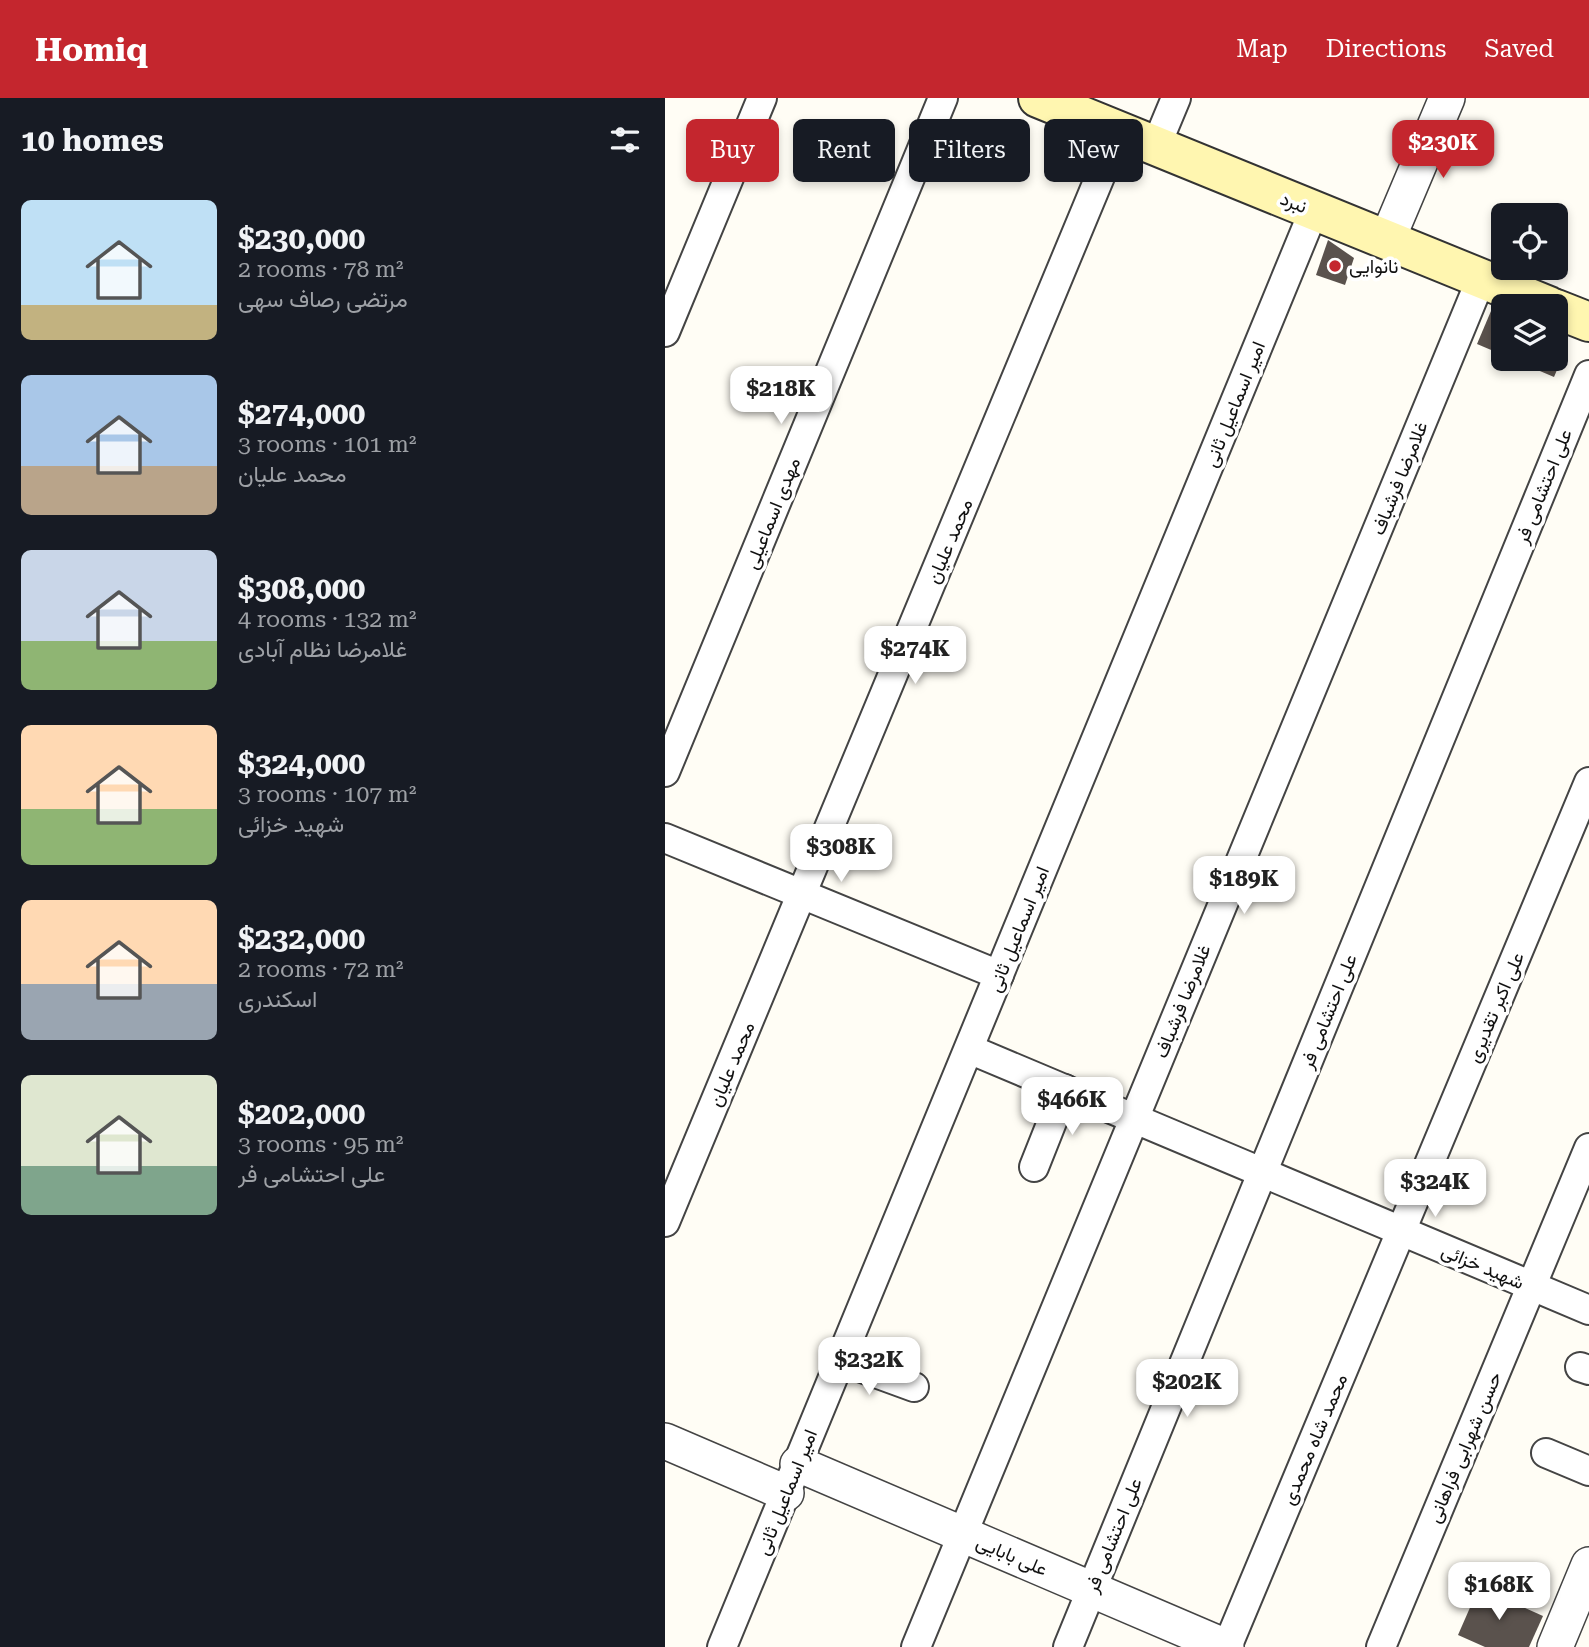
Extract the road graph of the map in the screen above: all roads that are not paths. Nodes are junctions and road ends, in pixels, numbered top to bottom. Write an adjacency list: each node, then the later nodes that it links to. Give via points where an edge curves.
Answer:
1 (762, 98): 16 (street)
2 (943, 98): 18 (street, مهدی اسماعیلی)
3 (1038, 98): 6 (main road, نبرد)
4 (1176, 98): 8 (street)
5 (1447, 98): 11 (street)
6 (1090, 119)
7 (1143, 141): 8 (main road, نبرد)
8 (1156, 146): 10 (main road, نبرد)
9 (1098, 182): 21 (street, محمد علیان)
10 (1314, 210): 11 (main road, نبرد); 22 (street, امیر اسماعیل ثانی)
11 (1387, 240): 12 (main road, نبرد)
12 (1482, 279): 13 (main road, نبرد); 25 (street, غلامرضا فرشباف)
13 (1519, 294)
14 (1568, 314): 15 (main road)
15 (1589, 323)
16 (665, 332)
17 (1589, 374): 28 (street, علی احتشامی فر)
18 (665, 772)
19 (1589, 782): 30 (street, علی اکبر تقدیری)
20 (665, 838): 21 (street)
21 (802, 894): 22 (street); 29 (street, محمد علیان)
22 (999, 975): 23 (street, امیر اسماعیل ثانی)
23 (969, 1049): 24 (street, شهید خزائی); 33 (street, امیر اسماعیل ثانی)
24 (1065, 1089): 25 (street, شهید خزائی); 27 (street)
25 (1134, 1119): 28 (street, شهید خزائی); 39 (street, غلامرضا فرشباف)
26 (1589, 1148): 31 (street, حسن شهرابی فراهانی)
27 (1034, 1167)
28 (1262, 1172): 30 (street, شهید خزائی); 41 (street, علی احتشامی فر)
29 (665, 1223)
30 (1401, 1231): 31 (street, شهید خزائی); 45 (street, محمد شاه محمدی)
31 (1531, 1286): 32 (street, شهید خزائی); 46 (street, حسن شهرابی فراهانی)
32 (1589, 1310)
33 (840, 1360): 34 (street); 38 (street, امیر اسماعیل ثانی)
34 (914, 1387)
35 (665, 1441): 38 (street, علی بابایی)
36 (1546, 1453): 37 (street)
37 (1589, 1471)
38 (792, 1478): 39 (street, علی بابایی); 42 (street, امیر اسماعیل ثانی)
39 (962, 1534): 41 (street, علی بابایی); 43 (street, غلامرضا فرشباف)
40 (1589, 1565): 47 (street)
41 (1091, 1589): 44 (street, علی احتشامی فر); 45 (street, علی بابایی)
42 (722, 1647)
43 (916, 1647)
44 (1067, 1647)
45 (1226, 1647)
46 (1381, 1647)
47 (1555, 1647)

